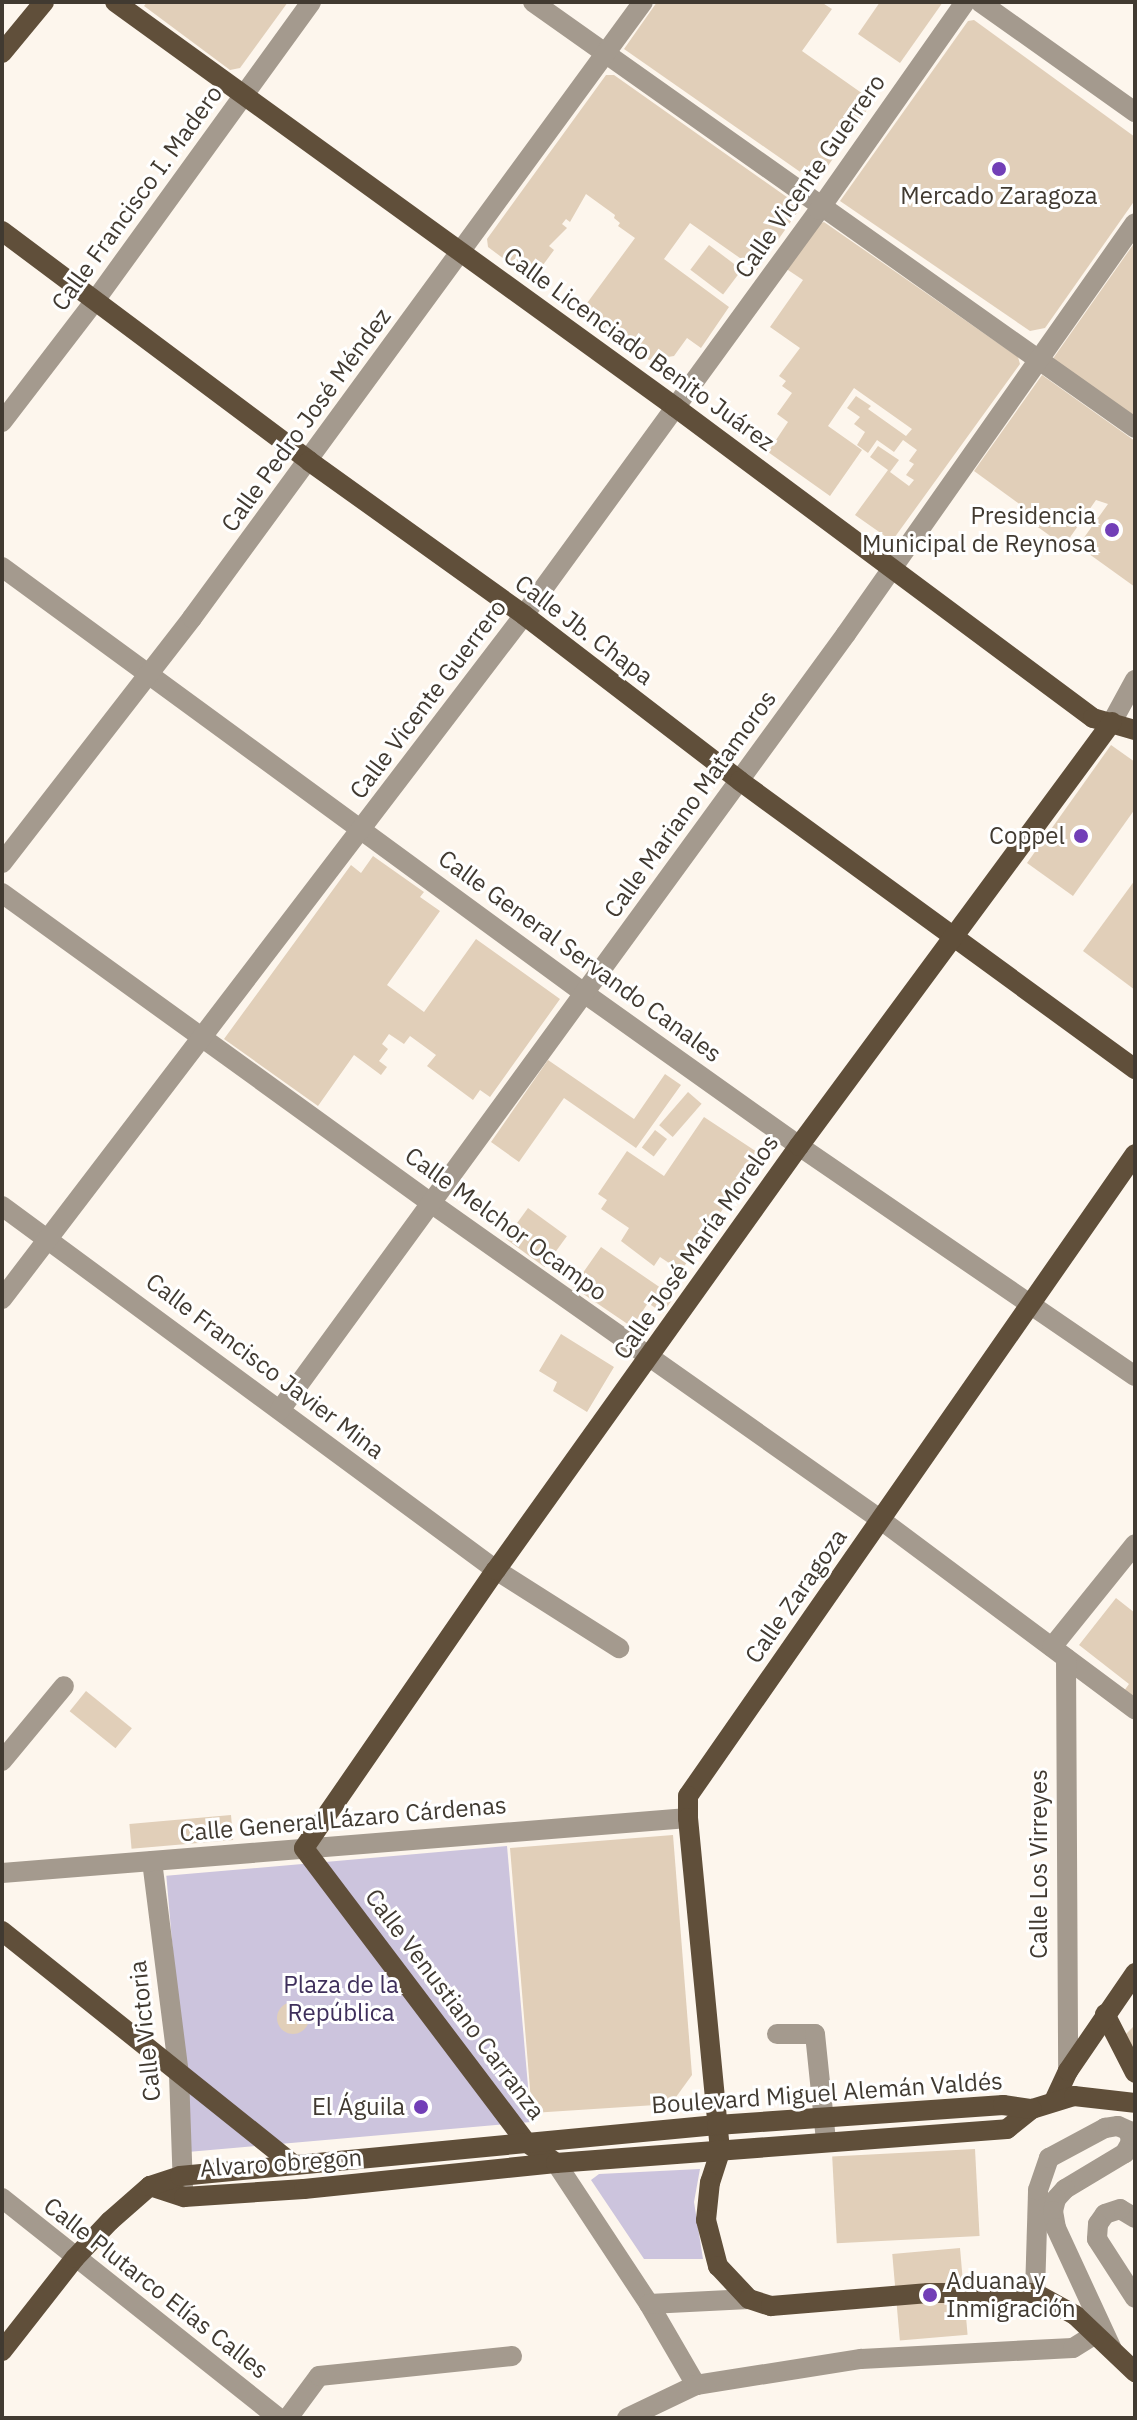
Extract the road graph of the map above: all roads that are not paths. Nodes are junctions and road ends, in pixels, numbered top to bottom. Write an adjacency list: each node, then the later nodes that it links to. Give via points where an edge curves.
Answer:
1 (44, 2): 8 (main road)
2 (115, 2): 10 (main road, Calle Licenciado Benito Juárez)
3 (311, 2): 10 (street, Calle Francisco I. Madero)
4 (533, 2): 9 (street)
5 (643, 2): 9 (street, Calle Pedro José Méndez)
6 (965, 2): 12 (street, Calle Vicente Guerrero)
7 (980, 2): 11 (street)
8 (2, 53)
9 (607, 54): 12 (street); 15 (street, Calle Pedro José Méndez)
10 (244, 97): 15 (main road, Calle Licenciado Benito Juárez); 16 (street, Calle Francisco I. Madero)
11 (1135, 112)
12 (823, 205): 17 (street); 18 (street, Calle Vicente Guerrero)
13 (1135, 223): 17 (street, Calle Mariano Matamoros)
14 (2, 231): 16 (main road, Calle Jb. Chapa)
15 (462, 252): 18 (main road, Calle Licenciado Benito Juárez); 21 (street, Calle Pedro José Méndez)
16 (94, 302): 19 (street, Calle Francisco I. Madero); 21 (main road, Calle Jb. Chapa)
17 (1038, 358): 20 (street); 23 (street, Calle Mariano Matamoros)
18 (675, 407): 23 (main road, Calle Licenciado Benito Juárez); 24 (street, Calle Vicente Guerrero)
19 (2, 422)
20 (1135, 428)
21 (309, 461): 24 (main road, Calle Jb. Chapa); 25 (street, Calle Pedro José Méndez)
22 (2, 567): 25 (street, Calle General Servando Canales)
23 (894, 568): 27 (main road, Calle Licenciado Benito Juárez, via 1093,718); 29 (street, Calle Mariano Matamoros)
24 (524, 615): 29 (main road, Calle Jb. Chapa); 30 (street, Calle Vicente Guerrero)
25 (150, 674): 30 (street, Calle General Servando Canales); 31 (street, Calle Pedro José Méndez)
26 (1135, 680): 27 (street, Calle José María Morelos)
27 (1112, 722): 28 (main road, Calle Licenciado Benito Juárez); 33 (main road, Calle José María Morelos)
28 (1135, 730)
29 (740, 781): 33 (main road, Calle Jb. Chapa); 34 (street, Calle Mariano Matamoros)
30 (362, 831): 34 (street, Calle General Servando Canales); 35 (street, Calle Vicente Guerrero)
31 (2, 863)
32 (2, 893): 35 (street, Calle Melchor Ocampo)
33 (951, 936): 36 (main road, Calle Jb. Chapa); 37 (main road, Calle José María Morelos)
34 (584, 993): 37 (street, Calle General Servando Canales); 39 (street, Calle Mariano Matamoros)
35 (202, 1038): 39 (street, Calle Melchor Ocampo); 41 (street, Calle Vicente Guerrero)
36 (1135, 1069)
37 (799, 1146): 43 (street, Calle General Servando Canales); 44 (main road, Calle José María Morelos)
38 (1135, 1154): 43 (main road, Calle Zaragoza)
39 (431, 1203): 44 (street, Calle Melchor Ocampo); 46 (street, Calle Mariano Matamoros)
40 (2, 1206): 41 (street, Calle Francisco Javier Mina)
41 (50, 1239): 42 (street, Calle Vicente Guerrero); 46 (street, Calle Francisco Javier Mina)
42 (2, 1299)
43 (1029, 1304): 45 (street, Calle General Servando Canales); 47 (main road, Calle Zaragoza)
44 (649, 1359): 47 (street, Calle Melchor Ocampo); 49 (main road, Calle José María Morelos)
45 (1135, 1376)
46 (280, 1410): 49 (street, Calle Francisco Javier Mina)
47 (881, 1520): 51 (street, Calle Melchor Ocampo); 55 (main road, Calle Zaragoza, via 688,1796)
48 (1135, 1544): 51 (street)
49 (496, 1570): 50 (street, Calle Francisco Javier Mina); 56 (main road, Calle José María Morelos)
50 (619, 1648)
51 (1059, 1652): 53 (street, Calle Melchor Ocampo); 63 (street, Calle Los Virreyes)
52 (64, 1686): 54 (street)
53 (1135, 1709)
54 (2, 1761)
55 (688, 1818): 56 (street, Calle General Lázaro Cárdenas); 70 (main road, Calle Zaragoza)
56 (304, 1848): 57 (street, Calle General Lázaro Cárdenas); 72 (main road, Calle Venustiano Carranza)
57 (152, 1861): 58 (street, Calle General Lázaro Cárdenas); 65 (street, Calle Victoria)
58 (2, 1873)
59 (2, 1931): 65 (main road)
60 (1135, 1973): 61 (main road)
61 (1105, 2014): 63 (main road); 64 (main road)
62 (777, 2034): 69 (street, via 815,2034)
63 (1068, 2071): 66 (main road)
64 (1135, 2073)
65 (179, 2074): 75 (main road); 76 (street, Calle Victoria)
66 (1054, 2101): 67 (main road, via 1093,2097); 68 (main road)
67 (1135, 2103)
68 (1032, 2109): 69 (main road, Boulevard Miguel Alemán Valdés, via 1003,2105); 71 (main road, Boulevard Miguel Alemán Valdés, via 1007,2129)
69 (824, 2118): 70 (main road, Boulevard Miguel Alemán Valdés); 71 (street)
70 (717, 2125): 72 (main road, Boulevard Miguel Alemán Valdés); 73 (main road)
71 (826, 2141): 73 (main road, Boulevard Miguel Alemán Valdés)
72 (526, 2142): 74 (main road, Calle Venustiano Carranza); 75 (main road, Alvaro obregon)
73 (720, 2152): 74 (main road, Boulevard Miguel Alemán Valdés); 84 (main road, via 706,2220 718,2266)
74 (556, 2163): 78 (main road, Alvaro obregon); 85 (street, Calle Venustiano Carranza)
75 (293, 2164): 76 (main road, Alvaro obregon)
76 (180, 2176): 77 (main road, Alvaro obregon); 78 (street, Calle Victoria)
77 (150, 2186): 78 (main road, Alvaro obregon); 81 (main road)
78 (184, 2197)
79 (2, 2198): 81 (street, Calle Plutarco Elías Calles)
80 (1135, 2218): 83 (street, via 1120,2209 1105,2214 1097,2239)
81 (75, 2258): 88 (main road); 92 (street, Calle Plutarco Elías Calles)
82 (1035, 2293): 84 (main road, via 928,2293 771,2306); 86 (main road); 87 (street, via 1038,2190 1049,2158 1105,2128 1129,2131 1125,2153 1065,2189 1053,2211)
83 (1135, 2298)
84 (749, 2299): 85 (street)
85 (649, 2304): 91 (street, Calle Venustiano Carranza)
86 (1097, 2333): 87 (main road); 91 (street, via 1073,2348 861,2359)
87 (1112, 2349): 90 (main road)
88 (2, 2351)
89 (512, 2356): 93 (street, via 319,2376)
90 (1135, 2372)
91 (696, 2385): 94 (street)
92 (279, 2418)
93 (288, 2418)
94 (627, 2418)

